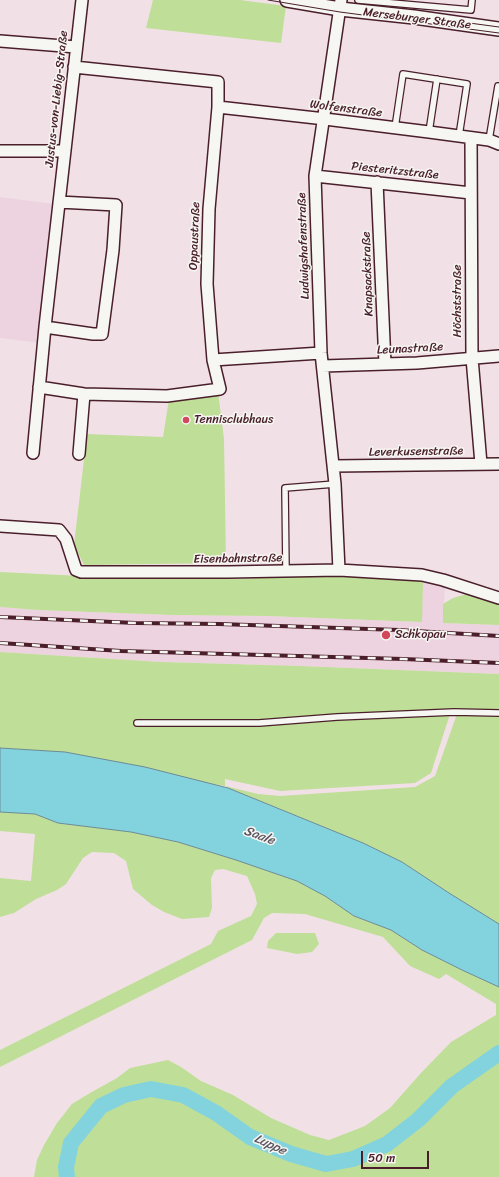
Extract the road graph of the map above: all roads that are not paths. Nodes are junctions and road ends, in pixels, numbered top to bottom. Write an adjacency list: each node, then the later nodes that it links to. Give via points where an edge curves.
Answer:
1 (82, 0): 8 (street, Justus-von-Liebig-Straße)
2 (287, 0): 5 (street, Merseburger Straße)
3 (358, 0): 4 (lane, Merseburger Straße, via 471,10)
4 (472, 0)
5 (341, 5): 6 (street, Merseburger Straße); 13 (street, Ludwigshafenstraße)
6 (499, 29)
7 (0, 41): 8 (street)
8 (76, 46): 9 (street, Justus-von-Liebig-Straße)
9 (74, 67): 12 (street, Oppaustraße, via 218,82); 20 (street, Justus-von-Liebig-Straße)
10 (437, 79): 14 (lane, via 403,74); 15 (lane); 16 (lane, via 467,84)
11 (498, 86): 18 (lane)
12 (218, 107): 13 (street, Wolfenstraße); 29 (street, Oppaustraße, via 209,209 206,284)
13 (324, 119): 14 (street, Wolfenstraße); 21 (street, Ludwigshafenstraße)
14 (395, 128): 15 (street, Wolfenstraße)
15 (429, 132): 16 (street, Wolfenstraße)
16 (459, 136): 17 (street, Wolfenstraße)
17 (471, 138): 18 (street, Wolfenstraße); 23 (street, Höchststraße)
18 (494, 142)
19 (0, 151): 20 (street)
20 (65, 151): 24 (street, Justus-von-Liebig-Straße)
21 (316, 176): 22 (street, Piesteritzstraße); 26 (street, Ludwigshafenstraße)
22 (377, 182): 23 (street, Piesteritzstraße); 30 (street, Knapsackstraße)
23 (471, 193): 28 (street, Höchststraße)
24 (59, 202): 25 (street, Justus-von-Liebig-Straße); 25 (street, via 116,206 113,250 102,334)
25 (45, 327): 32 (street, Justus-von-Liebig-Straße)
26 (321, 353): 29 (street); 31 (street, Ludwigshafenstraße)
27 (499, 356): 28 (street, Leunastraße)
28 (472, 358): 30 (street, Leunastraße); 36 (street, Höchststraße)
29 (213, 360): 33 (street, Oppaustraße, via 220,389 167,396)
30 (385, 364): 31 (street, Leunastraße)
31 (323, 366): 38 (street, Ludwigshafenstraße)
32 (39, 387): 33 (street); 34 (street, Justus-von-Liebig-Straße)
33 (84, 394): 35 (street)
34 (33, 453)
35 (79, 454)
36 (480, 464): 37 (street, Leverkusenstraße); 38 (street, Leverkusenstraße)
37 (499, 464)
38 (334, 466): 39 (street, Ludwigshafenstraße)
39 (335, 484): 41 (street, Ludwigshafenstraße); 42 (lane, via 285,488)
40 (0, 526): 42 (street, Eisenbahnstraße, via 58,530 66,539 76,570 82,572)
41 (338, 570): 42 (street, Eisenbahnstraße); 43 (street, Eisenbahnstraße, via 422,575)
42 (286, 571)
43 (499, 598)
44 (499, 714): 45 (lane, via 454,712 259,722)
45 (137, 723)

